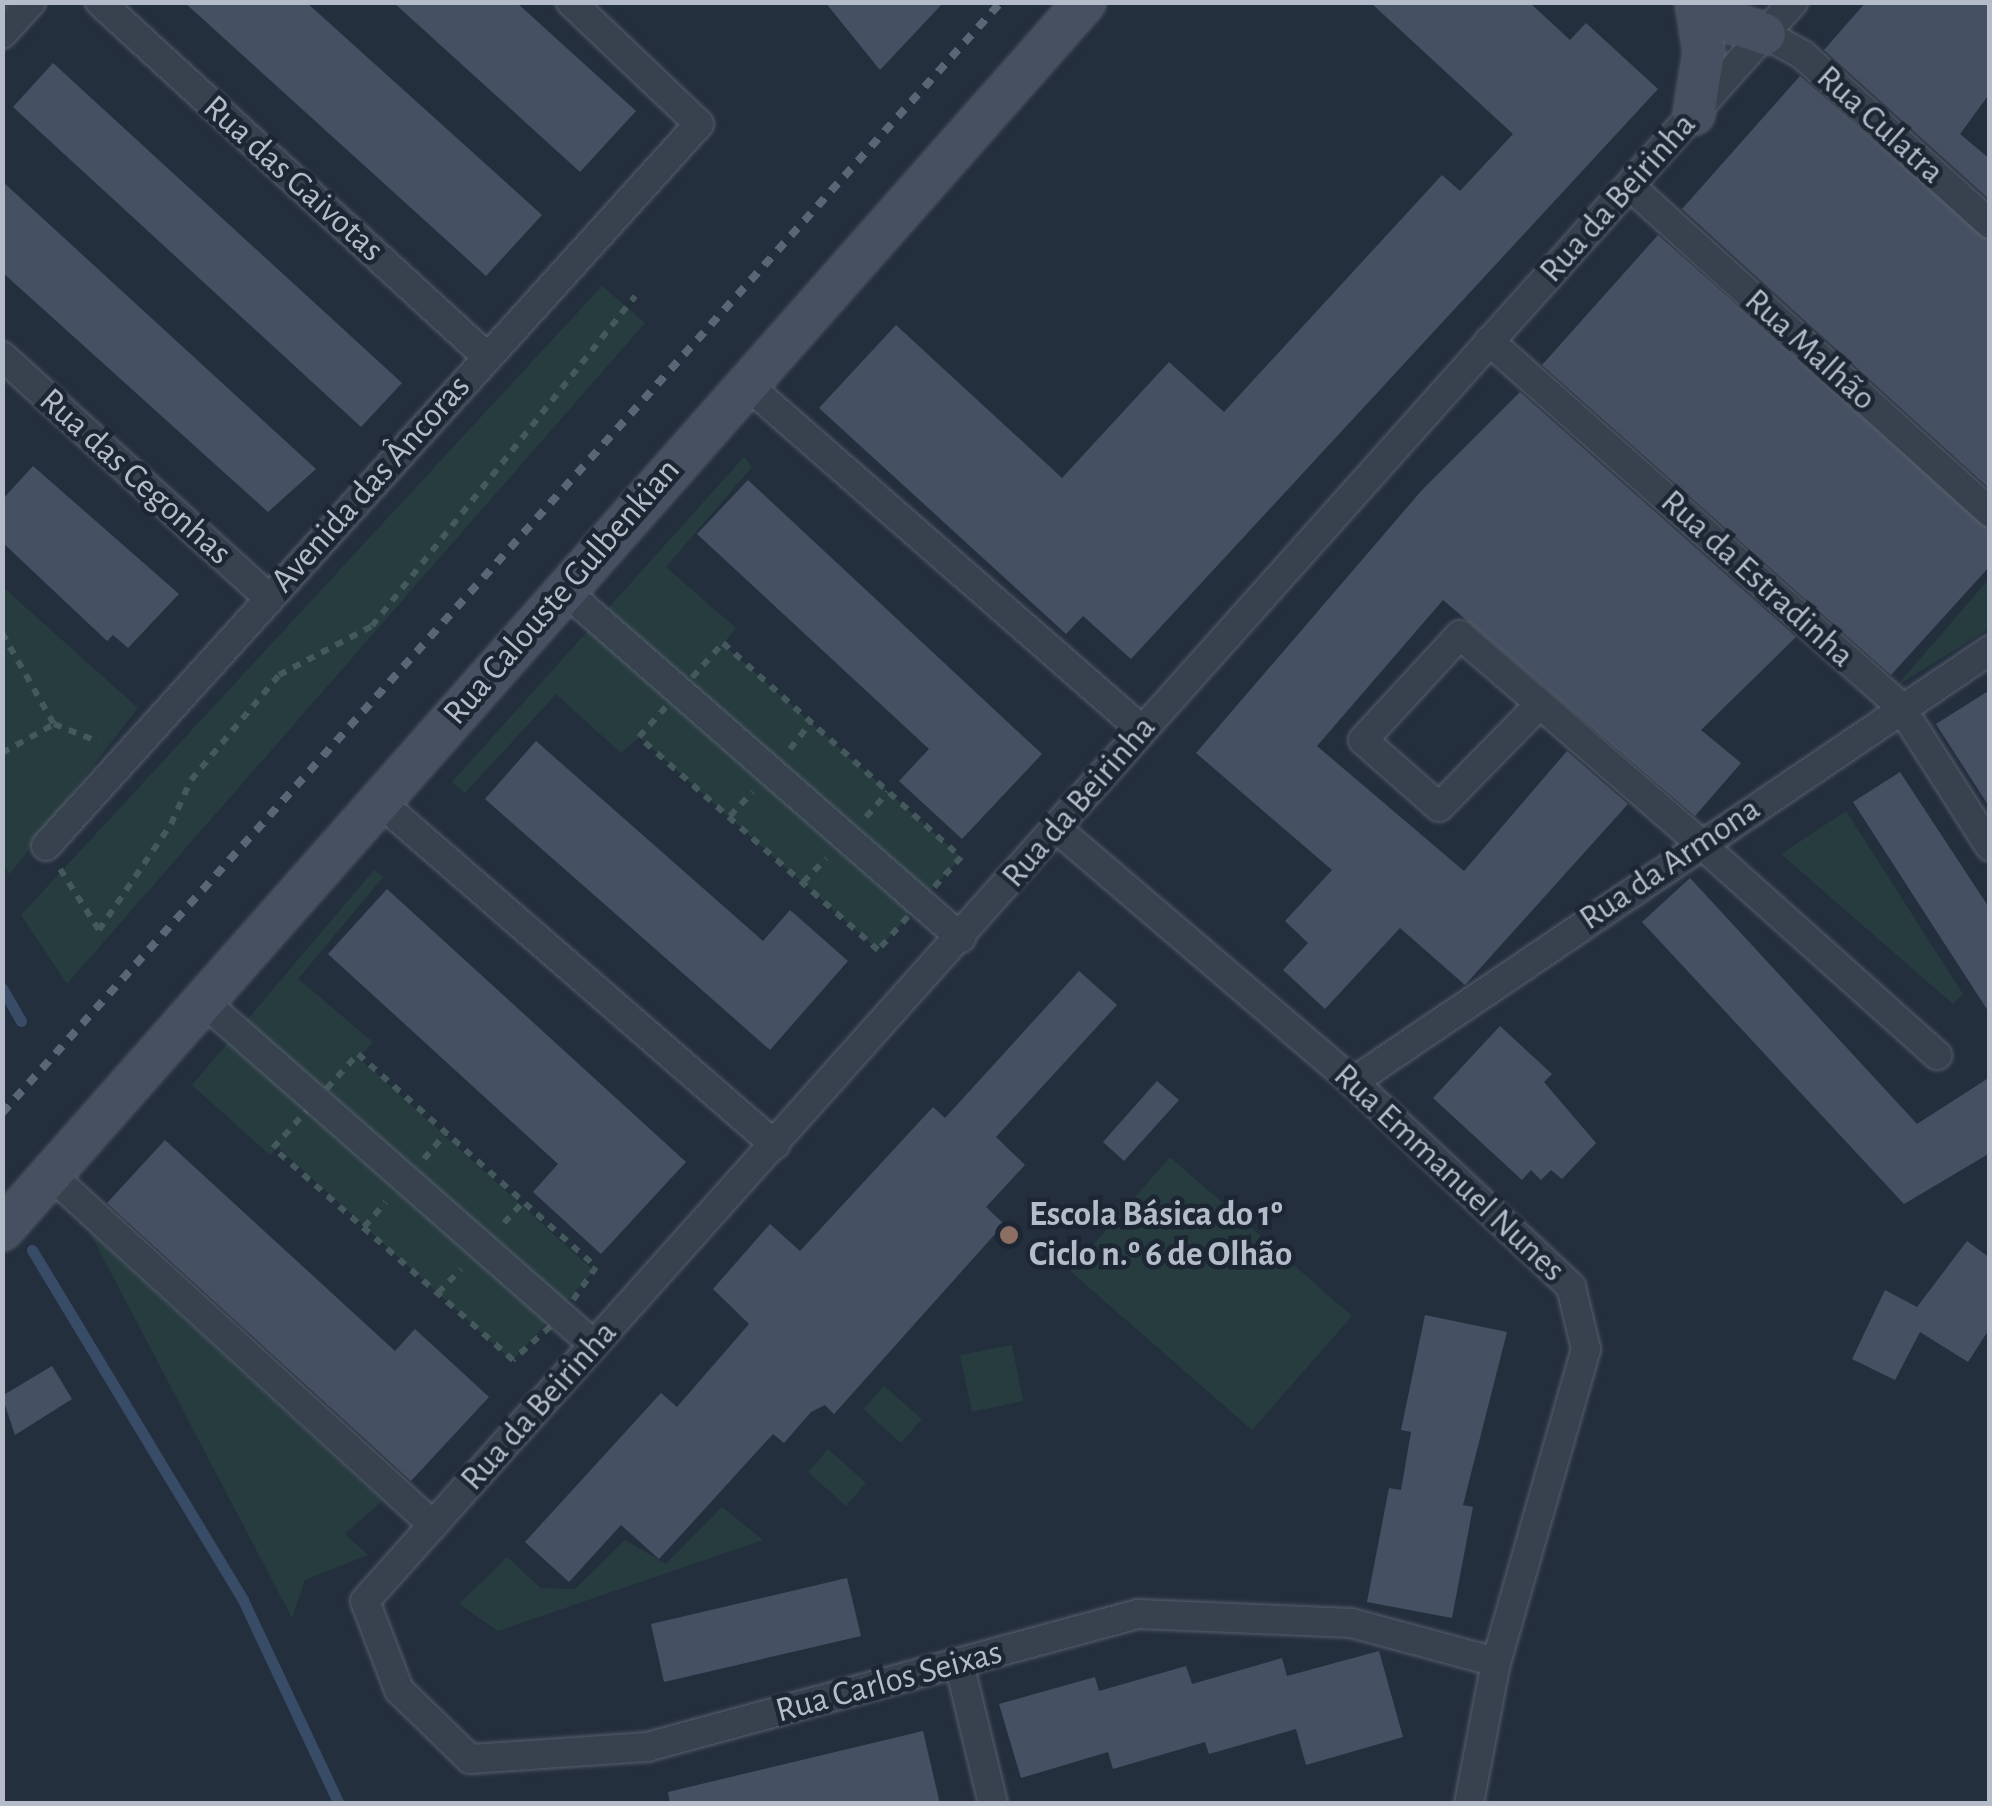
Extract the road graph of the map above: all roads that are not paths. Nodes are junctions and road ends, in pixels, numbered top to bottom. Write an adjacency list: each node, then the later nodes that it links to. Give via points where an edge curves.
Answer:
1 (32, 2): 9 (street)
2 (100, 2): 15 (street, Rua das Gaivotas)
3 (570, 2): 15 (street, Avenida das Âncoras, via 699,124)
4 (1086, 2): 16 (street, Rua Calouste Gulbenkian)
5 (1696, 2): 10 (street, via 1704,52)
6 (1710, 2): 8 (street, via 1727,20)
7 (1793, 2): 8 (street, Rua da Beirinha)
8 (1758, 18): 10 (street, Rua da Beirinha); 12 (street, Rua Culatra)
9 (2, 34)
10 (1694, 114): 11 (street, Rua da Beirinha)
11 (1630, 186): 13 (street, Rua da Beirinha); 17 (street, Rua Malhão)
12 (1990, 224)
13 (1489, 341): 22 (street, Rua da Estradinha); 23 (street, Rua da Beirinha)
14 (2, 356): 19 (street, Rua das Cegonhas)
15 (486, 356): 19 (street, Avenida das Âncoras)
16 (744, 382): 18 (street, Rua Calouste Gulbenkian); 23 (street)
17 (1990, 513)
18 (564, 590): 24 (street, Rua Calouste Gulbenkian); 29 (street)
19 (268, 598): 27 (street, Avenida das Âncoras)
20 (1990, 650): 22 (street, Rua da Armona)
21 (1540, 704): 21 (street, via 1460,635 1363,740 1438,807); 26 (street)
22 (1900, 706): 26 (street, Rua da Armona); 28 (street, Rua da Estradinha)
23 (1141, 729): 25 (street, Rua da Beirinha)
24 (380, 802): 30 (street, Rua Calouste Gulbenkian); 33 (street)
25 (1057, 829): 29 (street, Rua da Beirinha); 32 (street, Rua Emmanuel Nunes)
26 (1701, 844): 31 (street); 32 (street, Rua da Armona)
27 (46, 846)
28 (1990, 846)
29 (961, 938): 33 (street, Rua da Beirinha)
30 (204, 1002): 34 (street, Rua Calouste Gulbenkian); 36 (street)
31 (1937, 1055)
32 (1354, 1082): 39 (street, Rua Emmanuel Nunes, via 1572,1287 1586,1348)
33 (775, 1145): 36 (street, Rua da Beirinha)
34 (46, 1180): 35 (street, Rua Calouste Gulbenkian); 37 (street)
35 (2, 1230)
36 (593, 1344): 37 (street, Rua da Beirinha)
37 (433, 1525): 38 (street, Rua da Beirinha)
38 (365, 1602): 40 (street, Rua Carlos Seixas, via 399,1690 470,1759 647,1747)
39 (1496, 1662): 40 (street, Rua Carlos Seixas, via 1352,1623 1138,1614); 42 (street, Rua Emmanuel Nunes)
40 (959, 1663): 41 (street)
41 (993, 1804)
42 (1469, 1804)

